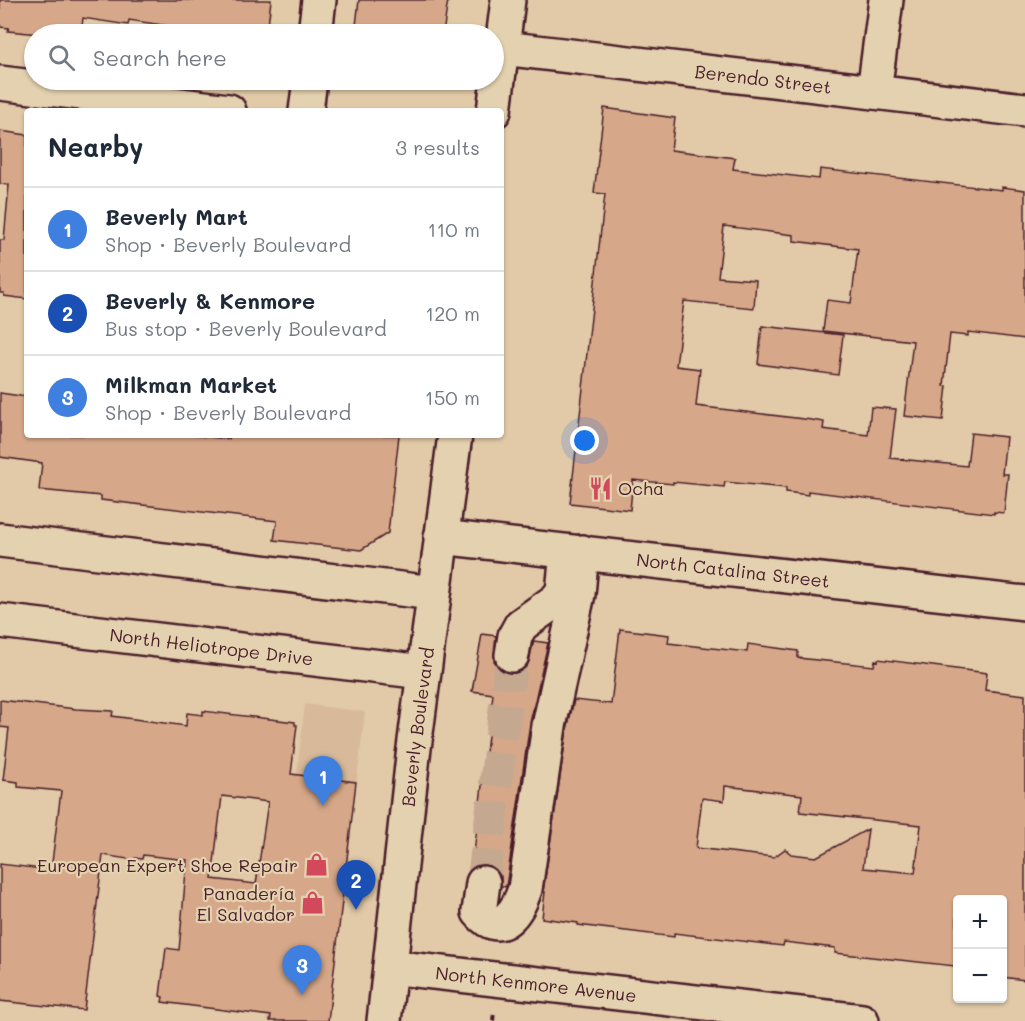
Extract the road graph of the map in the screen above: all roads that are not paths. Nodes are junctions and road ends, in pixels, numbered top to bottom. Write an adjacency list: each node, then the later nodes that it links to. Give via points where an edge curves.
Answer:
1 (319, 0): 4 (street)
2 (508, 0): 5 (street)
3 (886, 0): 12 (street)
4 (316, 24)
5 (504, 32)
6 (504, 48): 12 (street, Berendo Street)
7 (0, 83): 8 (street)
8 (24, 86)
9 (57, 90): 13 (street)
10 (309, 90): 14 (street)
11 (497, 90): 15 (street)
12 (874, 92): 16 (street, Berendo Street)
13 (204, 108)
14 (306, 108)
15 (494, 108)
16 (1025, 110)
17 (455, 438): 18 (street, Beverly Boulevard)
18 (441, 537): 20 (street, North Catalina Street); 21 (street, Beverly Boulevard)
19 (0, 540): 21 (street)
20 (575, 551): 22 (street, North Catalina Street); 24 (street, via 562,592 555,602 521,625); 26 (street, via 578,594 549,726 525,889 520,906 509,920 486,920 479,912)
21 (433, 593): 25 (street, Beverly Boulevard)
22 (1025, 603)
23 (0, 621): 25 (street, North Heliotrope Drive)
24 (512, 655)
25 (423, 672): 27 (street, Beverly Boulevard)
26 (483, 884)
27 (390, 968): 28 (street, Beverly Boulevard); 29 (street, North Kenmore Avenue)
28 (384, 1021)
29 (862, 1021)

